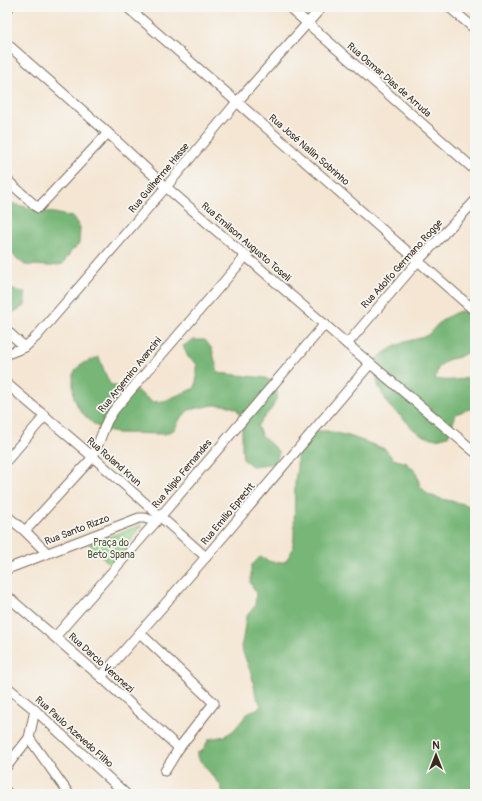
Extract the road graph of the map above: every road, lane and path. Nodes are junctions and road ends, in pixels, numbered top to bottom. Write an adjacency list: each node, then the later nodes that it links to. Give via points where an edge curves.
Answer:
1 (127, 7): 8 (street, Rua José Nallin Sobrinho)
2 (289, 7): 5 (street, Rua Osmar Dias de Arruda)
3 (322, 7): 5 (street, Rua Guilherme Hasse)
4 (449, 7): 6 (street)
5 (307, 23): 8 (street, Rua Guilherme Hasse); 10 (street, Rua Osmar Dias de Arruda)
6 (475, 29)
7 (7, 44): 9 (street, Rua Emilson Augusto Toseli)
8 (237, 102): 12 (street, Rua Guilherme Hasse); 15 (street, Rua José Nallin Sobrinho)
9 (108, 133): 11 (street, via 38,208); 12 (street, Rua Emilson Augusto Toseli)
10 (475, 170)
11 (7, 180)
12 (166, 187): 14 (street, Rua Emilson Augusto Toseli); 20 (street, Rua Guilherme Hasse)
13 (475, 201): 15 (street, Rua Adolfo Germano Rogge)
14 (246, 256): 17 (street, Rua Emilson Augusto Toseli); 26 (street, Rua Argemiro Avancini, via 114,410)
15 (418, 261): 16 (street, Rua José Nallin Sobrinho); 19 (street, Rua Adolfo Germano Rogge)
16 (475, 311)
17 (324, 324): 19 (street, Rua Emilson Augusto Toseli); 29 (street, Rua Alipio Fernandes)
18 (7, 331): 20 (street)
19 (346, 344): 22 (street, Rua Emilson Augusto Toseli)
20 (25, 347): 21 (street, Rua Guilherme Hasse)
21 (7, 354)
22 (370, 364): 25 (street, Rua Emilson Augusto Toseli); 32 (street, Rua Emilio Eprecht)
23 (7, 384): 24 (street, Rua Roland Krun)
24 (44, 416): 26 (street, Rua Roland Krun); 27 (street)
25 (475, 452)
26 (93, 457): 29 (street, Rua Roland Krun); 30 (street, Rua Argemiro Avancini)
27 (7, 460)
28 (7, 516): 30 (street)
29 (158, 519): 31 (street, Rua Santo Rizzo, via 139,518); 32 (street, Rua Roland Krun); 36 (street, Rua Alipio Fernandes)
30 (25, 531): 31 (street)
31 (47, 553): 33 (street, Rua Santo Rizzo)
32 (206, 557): 35 (street, Rua Emilio Eprecht)
33 (7, 569)
34 (7, 596): 36 (street, Rua Darcio Veronezi)
35 (140, 633): 37 (street, Rua Emilio Eprecht); 41 (street, via 214,703)
36 (55, 637): 37 (street, Rua Darcio Veronezi)
37 (101, 677): 41 (street, Rua Darcio Veronezi)
38 (7, 687): 39 (street, Rua Paulo Azevedo Filho)
39 (35, 710): 40 (street); 45 (street, Rua Paulo Azevedo Filho)
40 (29, 738): 42 (street); 44 (street)
41 (179, 748): 43 (street)
42 (7, 766)
43 (165, 771)
44 (69, 794)
45 (126, 794)

